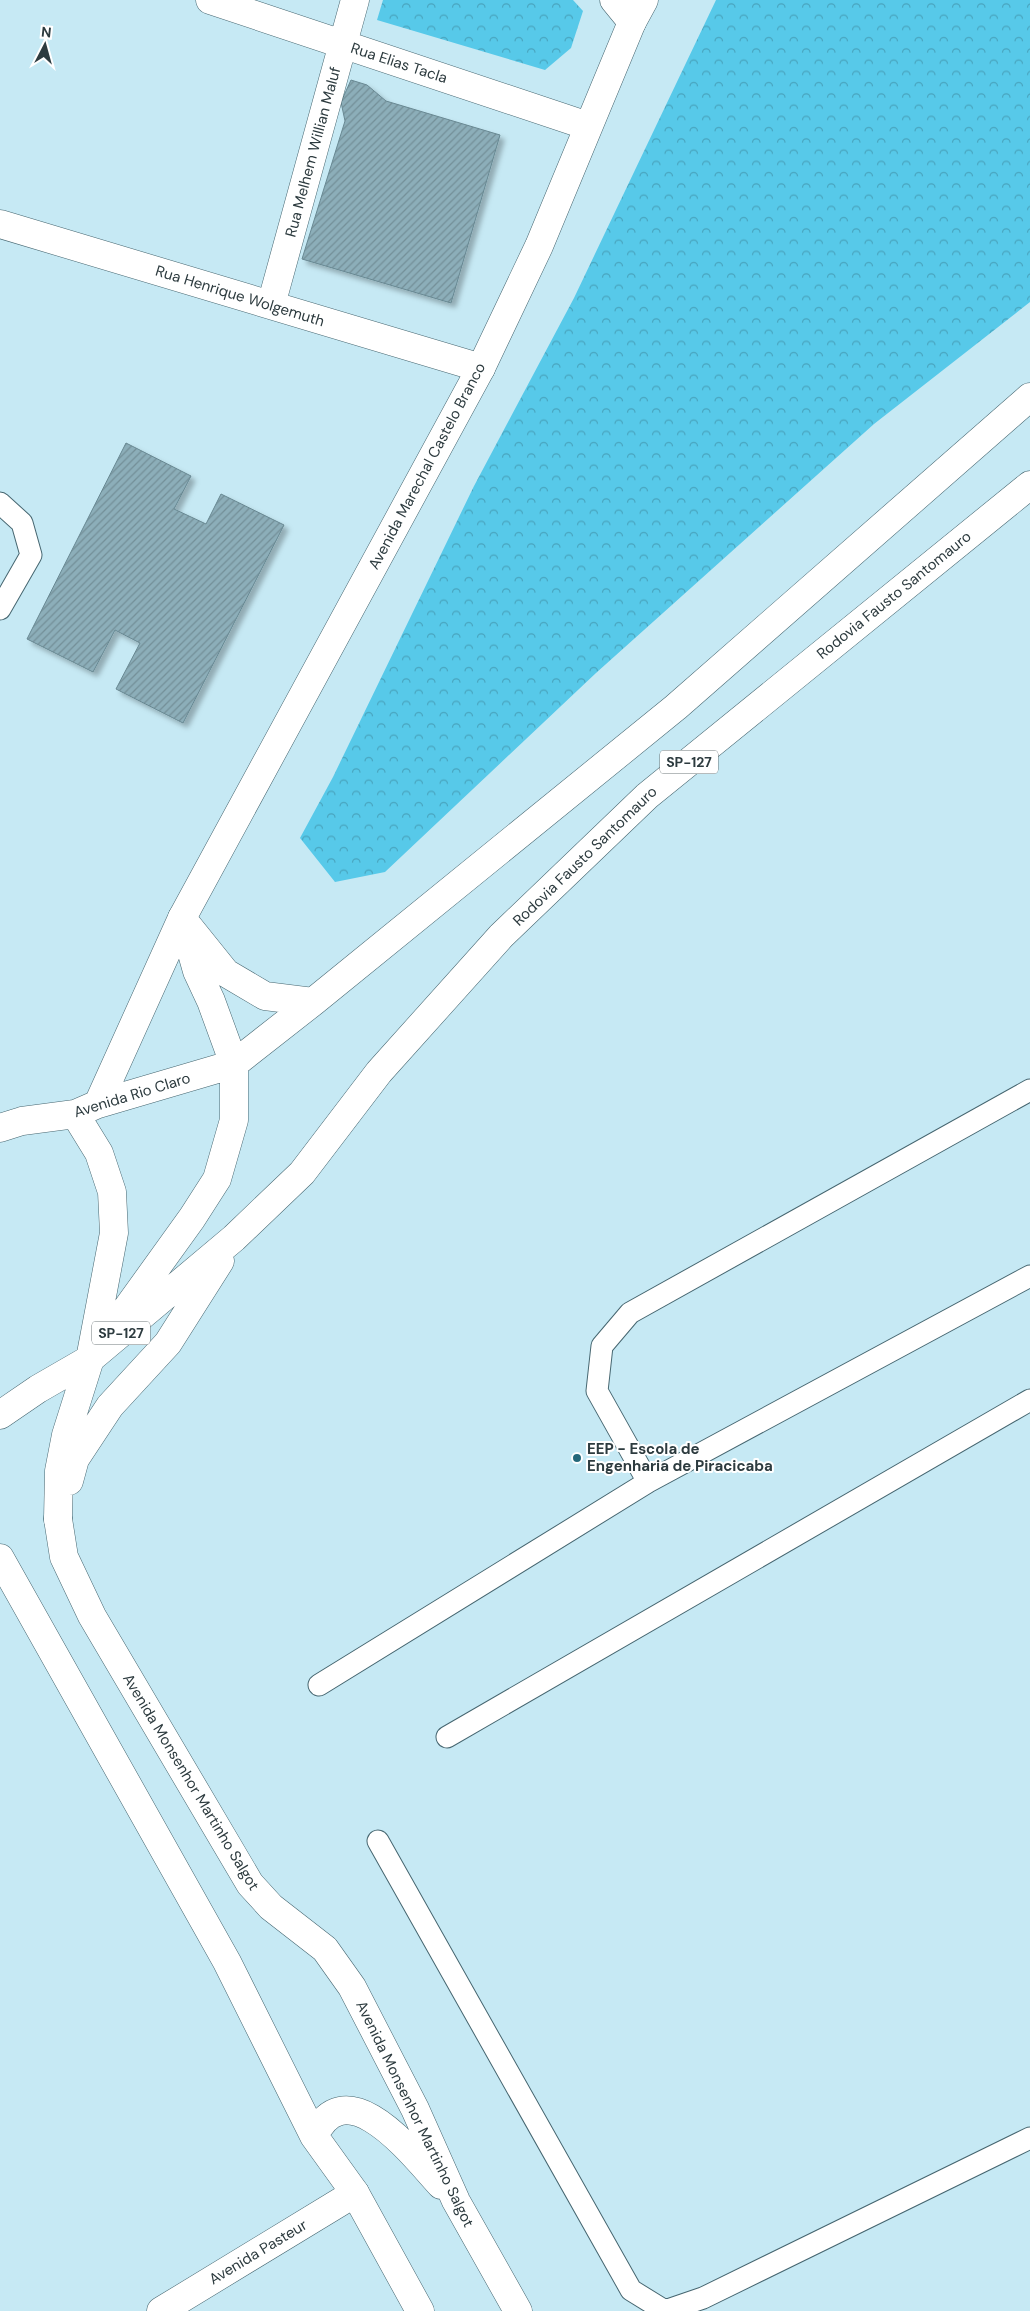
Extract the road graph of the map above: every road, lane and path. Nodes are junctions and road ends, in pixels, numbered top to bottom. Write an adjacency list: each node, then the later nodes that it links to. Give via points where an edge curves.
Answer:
1 (210, 0): 5 (main road, Rua Elias Tacla)
2 (355, 0): 5 (main road, Rua Melhem Willian Maluf)
3 (614, 0): 4 (main road)
4 (638, 11): 6 (main road, Avenida Marechal Castelo Branco)
5 (343, 44): 6 (main road, Rua Elias Tacla); 8 (main road, Rua Melhem Willian Maluf)
6 (588, 126): 9 (main road, Avenida Marechal Castelo Branco, via 538,246)
7 (0, 224): 8 (main road, Rua Henrique Wolgemuth)
8 (271, 305): 9 (main road, Rua Henrique Wolgemuth)
9 (481, 368): 14 (main road, Avenida Marechal Castelo Branco)
10 (1030, 397): 15 (main road, via 676,707)
11 (1030, 485): 20 (main road, Rodovia Fausto Santomauro / SP-127, via 647,796 501,936 379,1072 302,1173)
12 (0, 503): 13 (lane, via 22,523 31,555)
13 (0, 609)
14 (182, 918): 15 (main road, via 226,973 265,996); 16 (main road, via 197,971); 18 (main road, Avenida Marechal Castelo Branco)
15 (313, 1002): 16 (main road)
16 (234, 1064): 18 (main road, Avenida Rio Claro); 22 (main road, via 234,1120 217,1179)
17 (1030, 1090): 25 (lane, via 630,1313 602,1346 597,1392)
18 (86, 1109): 19 (main road, Avenida Rio Claro); 22 (main road, via 112,1192 114,1233)
19 (0, 1128)
20 (234, 1238): 22 (main road, SP-127); 26 (main road, via 168,1344 110,1406 75,1459)
21 (1030, 1276): 25 (lane)
22 (90, 1359): 24 (main road, SP-127); 26 (main road, SP-127, via 66,1435 59,1471)
23 (1030, 1400): 29 (lane)
24 (0, 1415)
25 (648, 1482): 28 (lane)
26 (58, 1519): 34 (main road, Avenida Monsenhor Martinho Salgot / SP-127, via 64,1557 92,1616 150,1716 250,1884 271,1907 325,1949 352,1987 415,2109)
27 (0, 1558): 31 (main road, via 227,1962)
28 (318, 1685)
29 (447, 1737)
30 (378, 1841): 38 (lane, via 631,2290)
31 (314, 2136): 33 (main road); 34 (main road, via 326,2117 336,2112 356,2111 386,2126)
32 (1030, 2138): 38 (lane, via 703,2298)
33 (355, 2193): 35 (main road, Avenida Pasteur); 36 (main road)
34 (456, 2200): 37 (main road, Avenida Monsenhor Martinho Salgot / SP-127)
35 (161, 2311)
36 (420, 2311)
37 (518, 2311)
38 (665, 2311)

